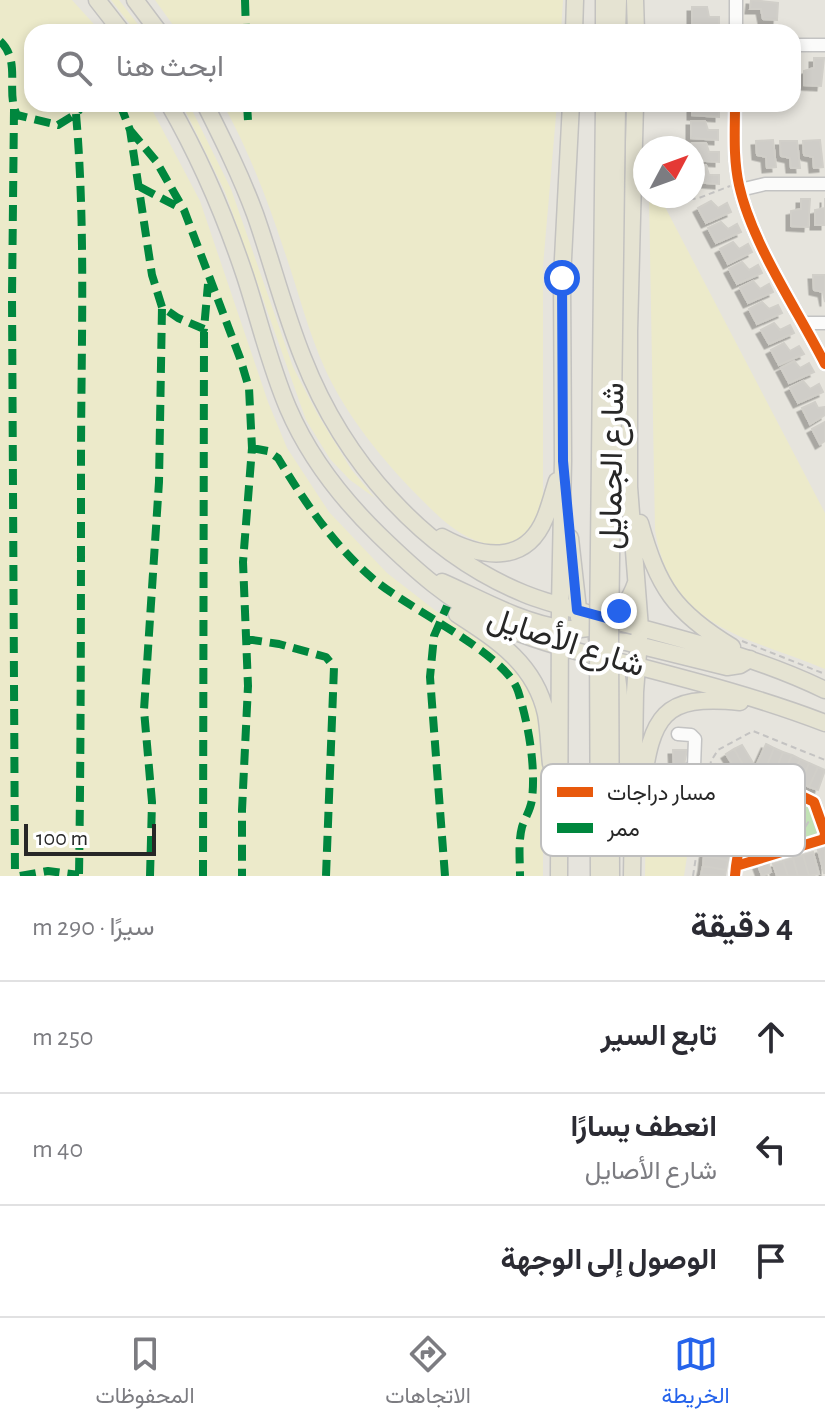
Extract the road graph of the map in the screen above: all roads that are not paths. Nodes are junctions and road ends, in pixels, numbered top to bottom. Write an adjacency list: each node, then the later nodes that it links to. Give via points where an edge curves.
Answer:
1 (97, 0): 8 (main road)
2 (135, 0): 9 (main road)
3 (575, 0): 10 (main road)
4 (604, 0): 11 (main road)
5 (618, 0): 12 (main road)
6 (635, 0): 13 (main road)
7 (736, 0): 14 (street)
8 (116, 24)
9 (153, 24)
10 (574, 24)
11 (604, 24)
12 (617, 24)
13 (636, 24)
14 (736, 24)
15 (801, 45): 16 (street)
16 (825, 45)
17 (173, 112): 32 (main road, شارع الأصايل, via 227,226 279,382 309,449 352,508)
18 (209, 112): 31 (main road, شارع الأصايل, via 256,215 317,391 341,434)
19 (571, 112): 29 (main road, via 562,278)
20 (604, 112): 50 (main road, شارع الجمايل, bridge)
21 (617, 112): 51 (main road, شارع الجمايل, bridge)
22 (635, 112): 30 (main road)
23 (735, 112): 25 (street)
24 (825, 184): 25 (street)
25 (740, 187): 26 (street, via 759,239)
26 (804, 323): 27 (street); 28 (street)
27 (825, 323)
28 (825, 364)
29 (563, 461): 31 (main road, via 545,520 519,548 474,553); 34 (main road); 37 (main road)
30 (629, 487): 33 (main road); 42 (main road, via 664,588 690,619)
31 (410, 519): 34 (main road, شارع الأصايل, via 488,578)
32 (418, 572): 36 (main road, via 510,612); 39 (main road, شارع الأصايل, via 495,623); 48 (main road, via 439,598 506,647 528,671 545,711)
33 (637, 580): 35 (main road, via 627,602); 38 (main road)
34 (560, 606): 36 (main road); 37 (main road, شارع الأصايل)
35 (610, 619): 37 (main road, شارع الأصايل); 37 (main road); 38 (main road, شارع الأصايل)
36 (560, 627): 37 (main road); 39 (main road)
37 (587, 627): 39 (main road); 40 (main road); 41 (main road)
38 (640, 628): 40 (main road); 42 (main road, شارع الأصايل)
39 (560, 645): 41 (main road, شارع الأصايل); 49 (main road)
40 (639, 645): 42 (main road, via 727,667); 43 (main road)
41 (612, 658): 43 (main road, شارع الأصايل); 52 (main road, via 619,686)
42 (750, 659): 44 (main road, شارع الأصايل)
43 (637, 666): 45 (main road, شارع الأصايل); 53 (main road)
44 (825, 690)
45 (766, 701): 46 (main road, شارع الأصايل); 54 (main road, via 703,700 676,707 652,734)
46 (825, 723)
47 (678, 734): 55 (street, via 695,739)
48 (552, 764)
49 (560, 764)
50 (599, 764)
51 (611, 764)
52 (622, 764)
53 (634, 764)
54 (646, 764)
55 (694, 764)
56 (805, 799): 57 (street, via 817,806 825,836)
57 (805, 843)
58 (559, 856): 64 (main road)
59 (599, 856): 65 (main road, شارع الجمايل, bridge)
60 (611, 856): 66 (main road, شارع الجمايل, bridge)
61 (632, 856): 67 (main road)
62 (767, 856): 63 (street)
63 (736, 871)
64 (559, 876)
65 (599, 876)
66 (611, 876)
67 (632, 876)

